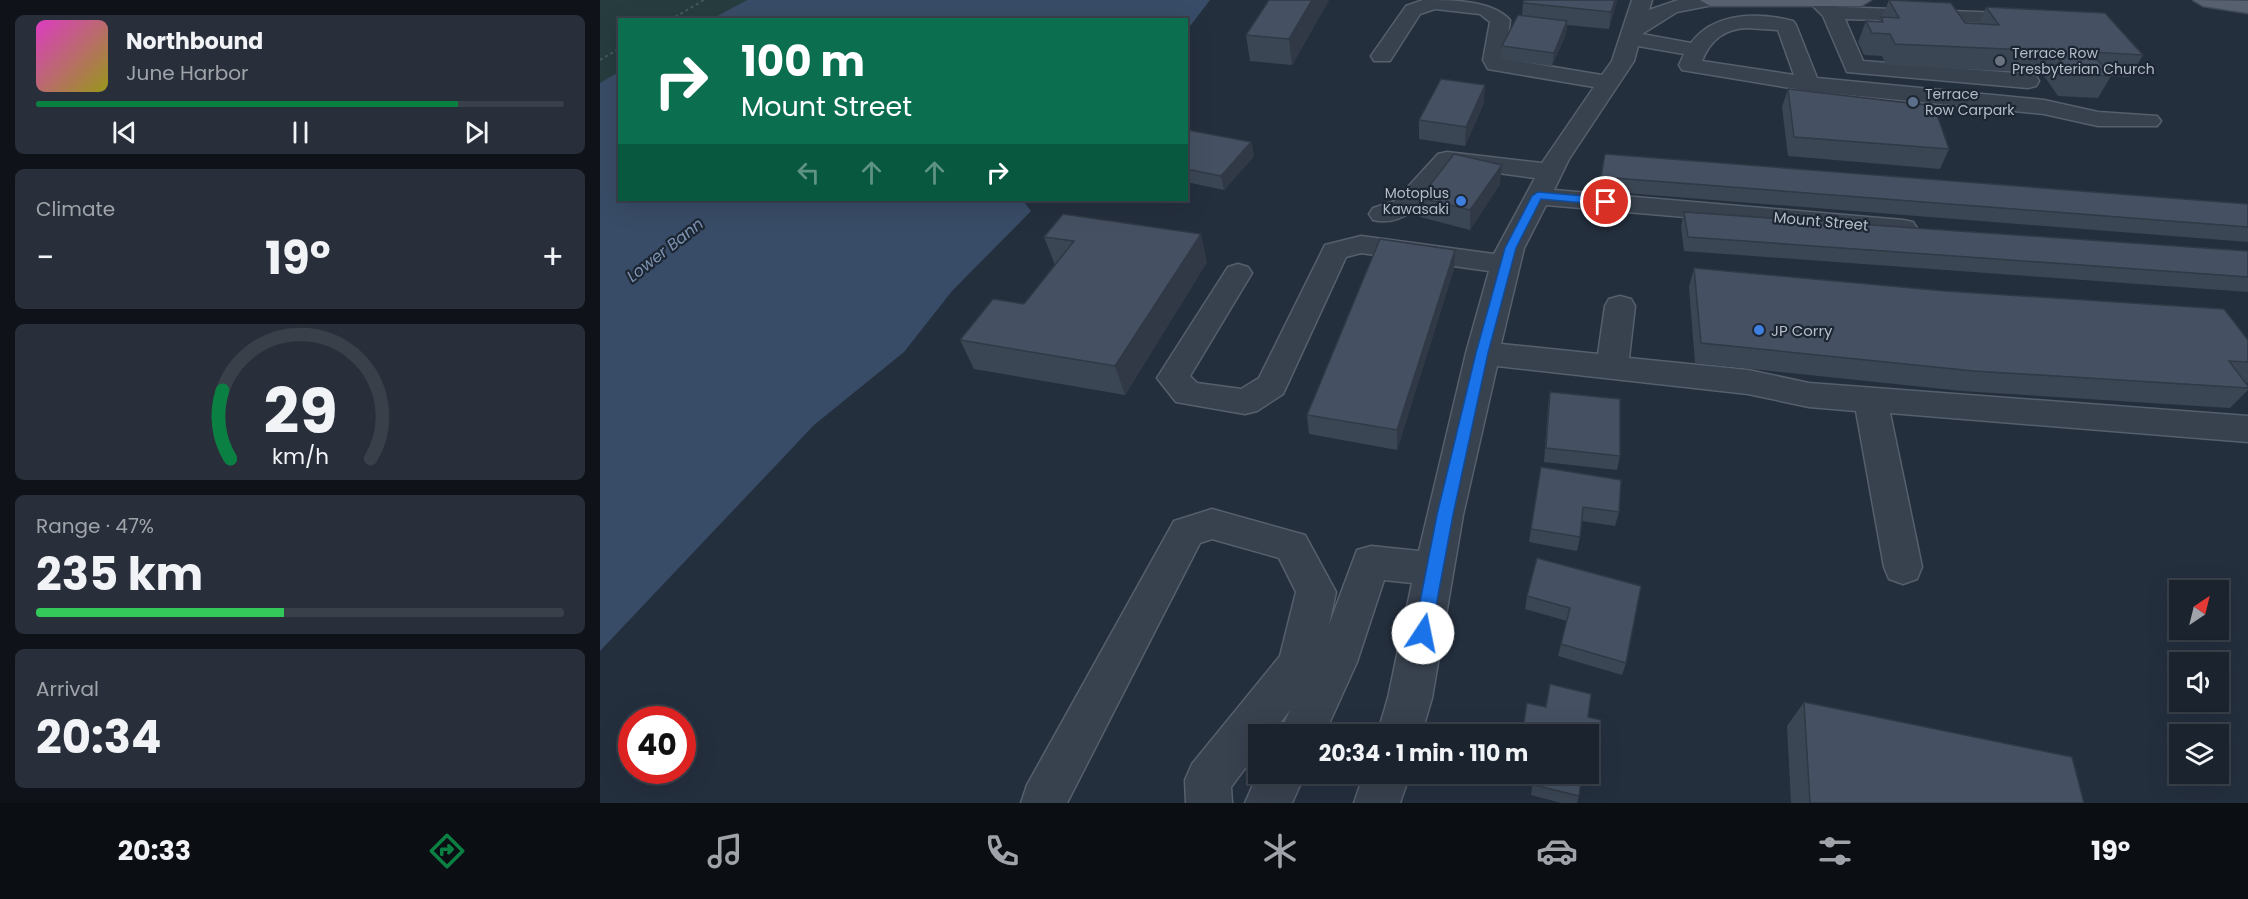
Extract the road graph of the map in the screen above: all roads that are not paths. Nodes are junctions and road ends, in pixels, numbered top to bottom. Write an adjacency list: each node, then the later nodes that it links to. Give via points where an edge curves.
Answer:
1 (1711, 0): 2 (main road); 9 (street, via 1670,6)
2 (1790, 0)
3 (1796, 0): 6 (main road)
4 (1861, 0): 6 (main road)
5 (2211, 1): 7 (main road)
6 (1824, 7): 8 (street); 12 (street, via 1855,67)
7 (2248, 7)
8 (2042, 18)
9 (1635, 23): 10 (street); 13 (street, via 1623,61)
10 (1696, 50): 14 (street, via 1690,65); 14 (street, via 1705,35 1716,27 1733,23 1786,25)
11 (1382, 56): 13 (street, via 1413,10 1433,3 1462,4 1486,9 1500,20 1496,64)
12 (2028, 81)
13 (1609, 83): 16 (street)
14 (1808, 84): 15 (street, via 2044,107 2098,119)
15 (2149, 121)
16 (1544, 184): 17 (street, Mount Street, via 1447,159 1404,207); 18 (street, Mount Street); 19 (street)
17 (1382, 214)
18 (1926, 230)
19 (1505, 264): 20 (street, via 1361,244 1335,251 1272,386 1245,402 1188,394 1173,378); 22 (street)
20 (1238, 273)
21 (1620, 306): 23 (street)
22 (1482, 353): 23 (street); 27 (street)
23 (1612, 367): 24 (street, via 1748,382 1809,396)
24 (1871, 400): 25 (street); 26 (street)
25 (2248, 429)
26 (1903, 567)
27 (1435, 569): 28 (street, via 1371,562 1336,662); 29 (street)
28 (1306, 724)
29 (1402, 724)
30 (1277, 784): 34 (street)
31 (1384, 784): 35 (street)
32 (1043, 801): 33 (street, via 1187,532 1212,524 1292,546 1316,592 1299,664 1208,780)
33 (1209, 803)
34 (1268, 803)
35 (1377, 803)

